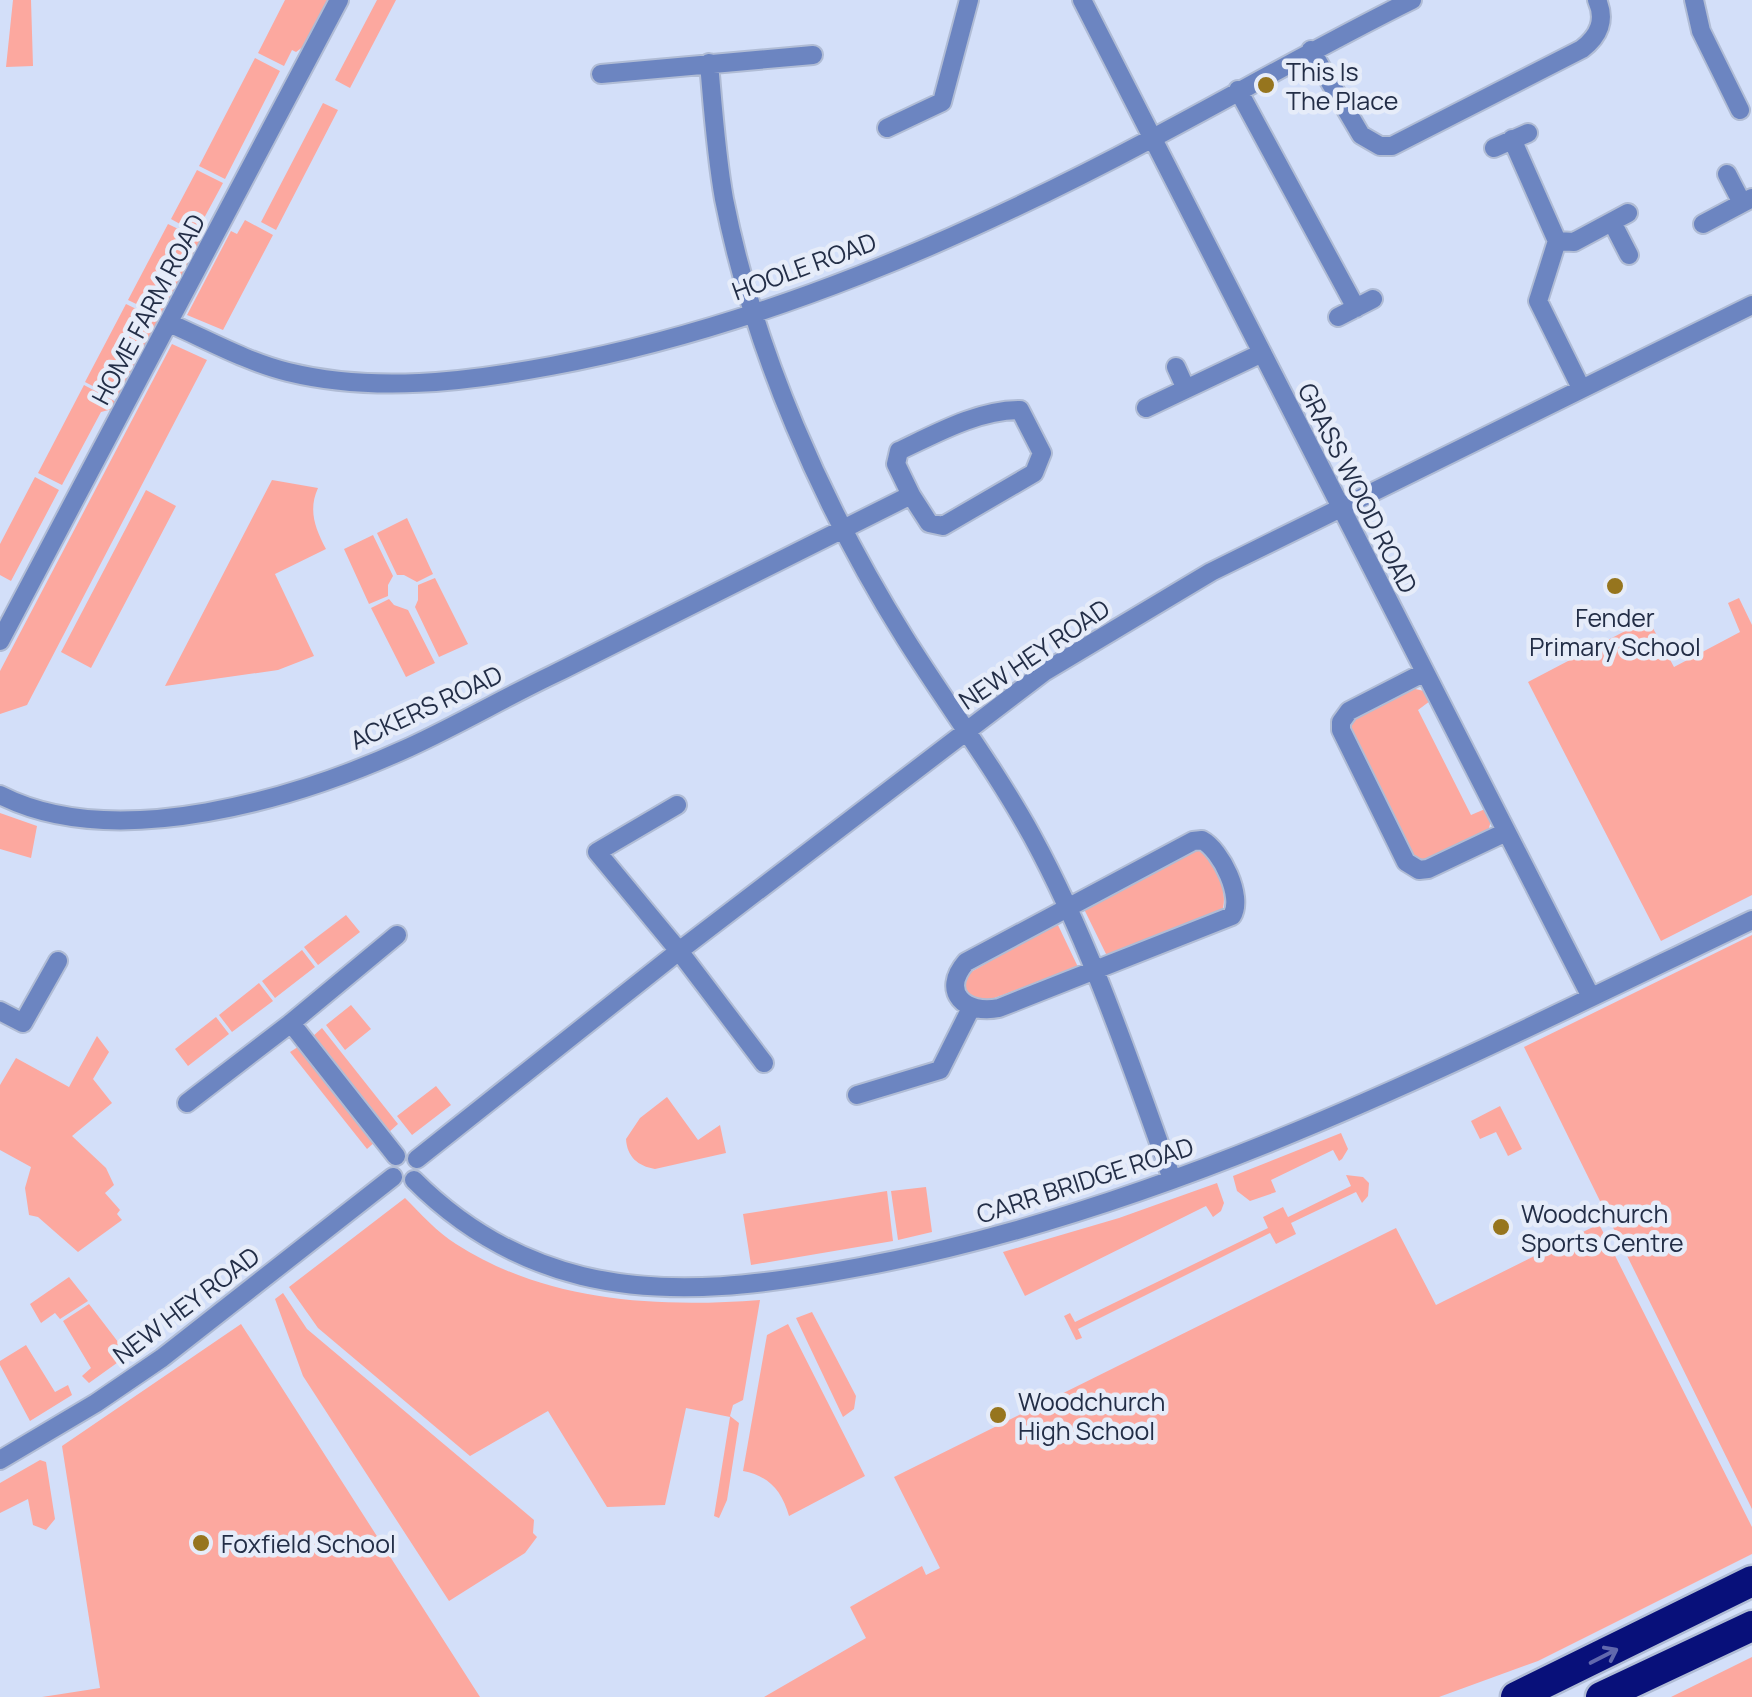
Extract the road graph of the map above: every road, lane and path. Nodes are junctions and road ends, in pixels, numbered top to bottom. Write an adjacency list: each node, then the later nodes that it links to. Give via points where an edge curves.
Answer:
1 (339, 0): 24 (street, HOME FARM ROAD)
2 (969, 0): 13 (street, via 942,102)
3 (1082, 0): 14 (street, GRASS WOOD ROAD)
4 (1412, 0): 7 (street, HOOLE ROAD)
5 (1597, 0): 7 (street, via 1602,20 1582,49 1392,146 1361,136)
6 (1694, 0): 12 (street, via 1701,31)
7 (1311, 50): 11 (street, HOOLE ROAD)
8 (812, 55): 9 (street)
9 (710, 64): 10 (street); 22 (street, via 725,201)
10 (601, 74)
11 (1238, 90): 14 (street, HOOLE ROAD); 23 (street, via 1364,303)
12 (1739, 110)
13 (887, 128)
14 (1151, 139): 22 (street, HOOLE ROAD, via 957,235); 25 (street, GRASS WOOD ROAD)
15 (1494, 148): 19 (street, via 1520,136)
16 (1728, 174): 17 (street)
17 (1747, 201): 18 (street)
18 (1703, 224)
19 (1557, 241): 20 (street, via 1574,242 1620,218); 27 (street, via 1538,301)
20 (1629, 255)
21 (1752, 305): 27 (street, NEW HEY ROAD)
22 (754, 313): 24 (street, HOOLE ROAD, via 606,356 494,376 394,384 288,372); 32 (street, via 812,465)
23 (1338, 317)
24 (170, 322): 33 (street, HOME FARM ROAD)
25 (1262, 354): 28 (street); 31 (street, GRASS WOOD ROAD)
26 (1176, 367): 28 (street)
27 (1581, 388): 31 (street, NEW HEY ROAD)
28 (1186, 389): 29 (street)
29 (1146, 408)
30 (911, 495): 30 (street, via 896,464 900,451 994,410 1020,410 1042,453 1034,473 942,526 929,522); 32 (street, ACKERS ROAD)
31 (1341, 508): 34 (street, GRASS WOOD ROAD); 35 (street, NEW HEY ROAD, via 1186,587 1044,672)
32 (845, 528): 35 (street, via 906,640); 36 (street, ACKERS ROAD, via 409,748 297,790 198,814 117,821)
33 (0, 642)
34 (1423, 673): 38 (street, GRASS WOOD ROAD); 38 (street, via 1340,722 1406,862 1428,869)
35 (967, 728): 39 (street); 42 (street, NEW HEY ROAD)
36 (0, 795)
37 (677, 805): 42 (street, via 597,852)
38 (1504, 833): 45 (street, GRASS WOOD ROAD)
39 (1066, 907): 44 (street); 44 (street, via 1202,840 1235,893 1237,909 1224,921); 46 (street, via 966,962 958,972 957,995)
40 (1752, 920): 45 (street, CARR BRIDGE ROAD)
41 (397, 935): 48 (street)
42 (678, 950): 49 (street); 53 (street, NEW HEY ROAD)
43 (58, 961): 47 (street, via 23,1023)
44 (1096, 970): 46 (street, via 999,1008); 55 (street)
45 (1590, 997): 55 (street, CARR BRIDGE ROAD, via 1346,1110)
46 (971, 1008): 50 (street, via 940,1070)
47 (0, 1011)
48 (292, 1023): 51 (street); 52 (street)
49 (764, 1063)
50 (857, 1095)
51 (187, 1103)
52 (396, 1156): 53 (street); 54 (street)
53 (417, 1158): 56 (street)
54 (393, 1177): 56 (street); 57 (street, NEW HEY ROAD, via 162,1358)
55 (1172, 1179): 56 (street, CARR BRIDGE ROAD, via 934,1254 807,1277 693,1287 583,1276 547,1265 464,1225)
56 (414, 1180)
57 (0, 1460)
58 (1750, 1582): 60 (highway, one-way to 58)
59 (1752, 1626): 61 (highway)
60 (1516, 1697)
61 (1601, 1697)

